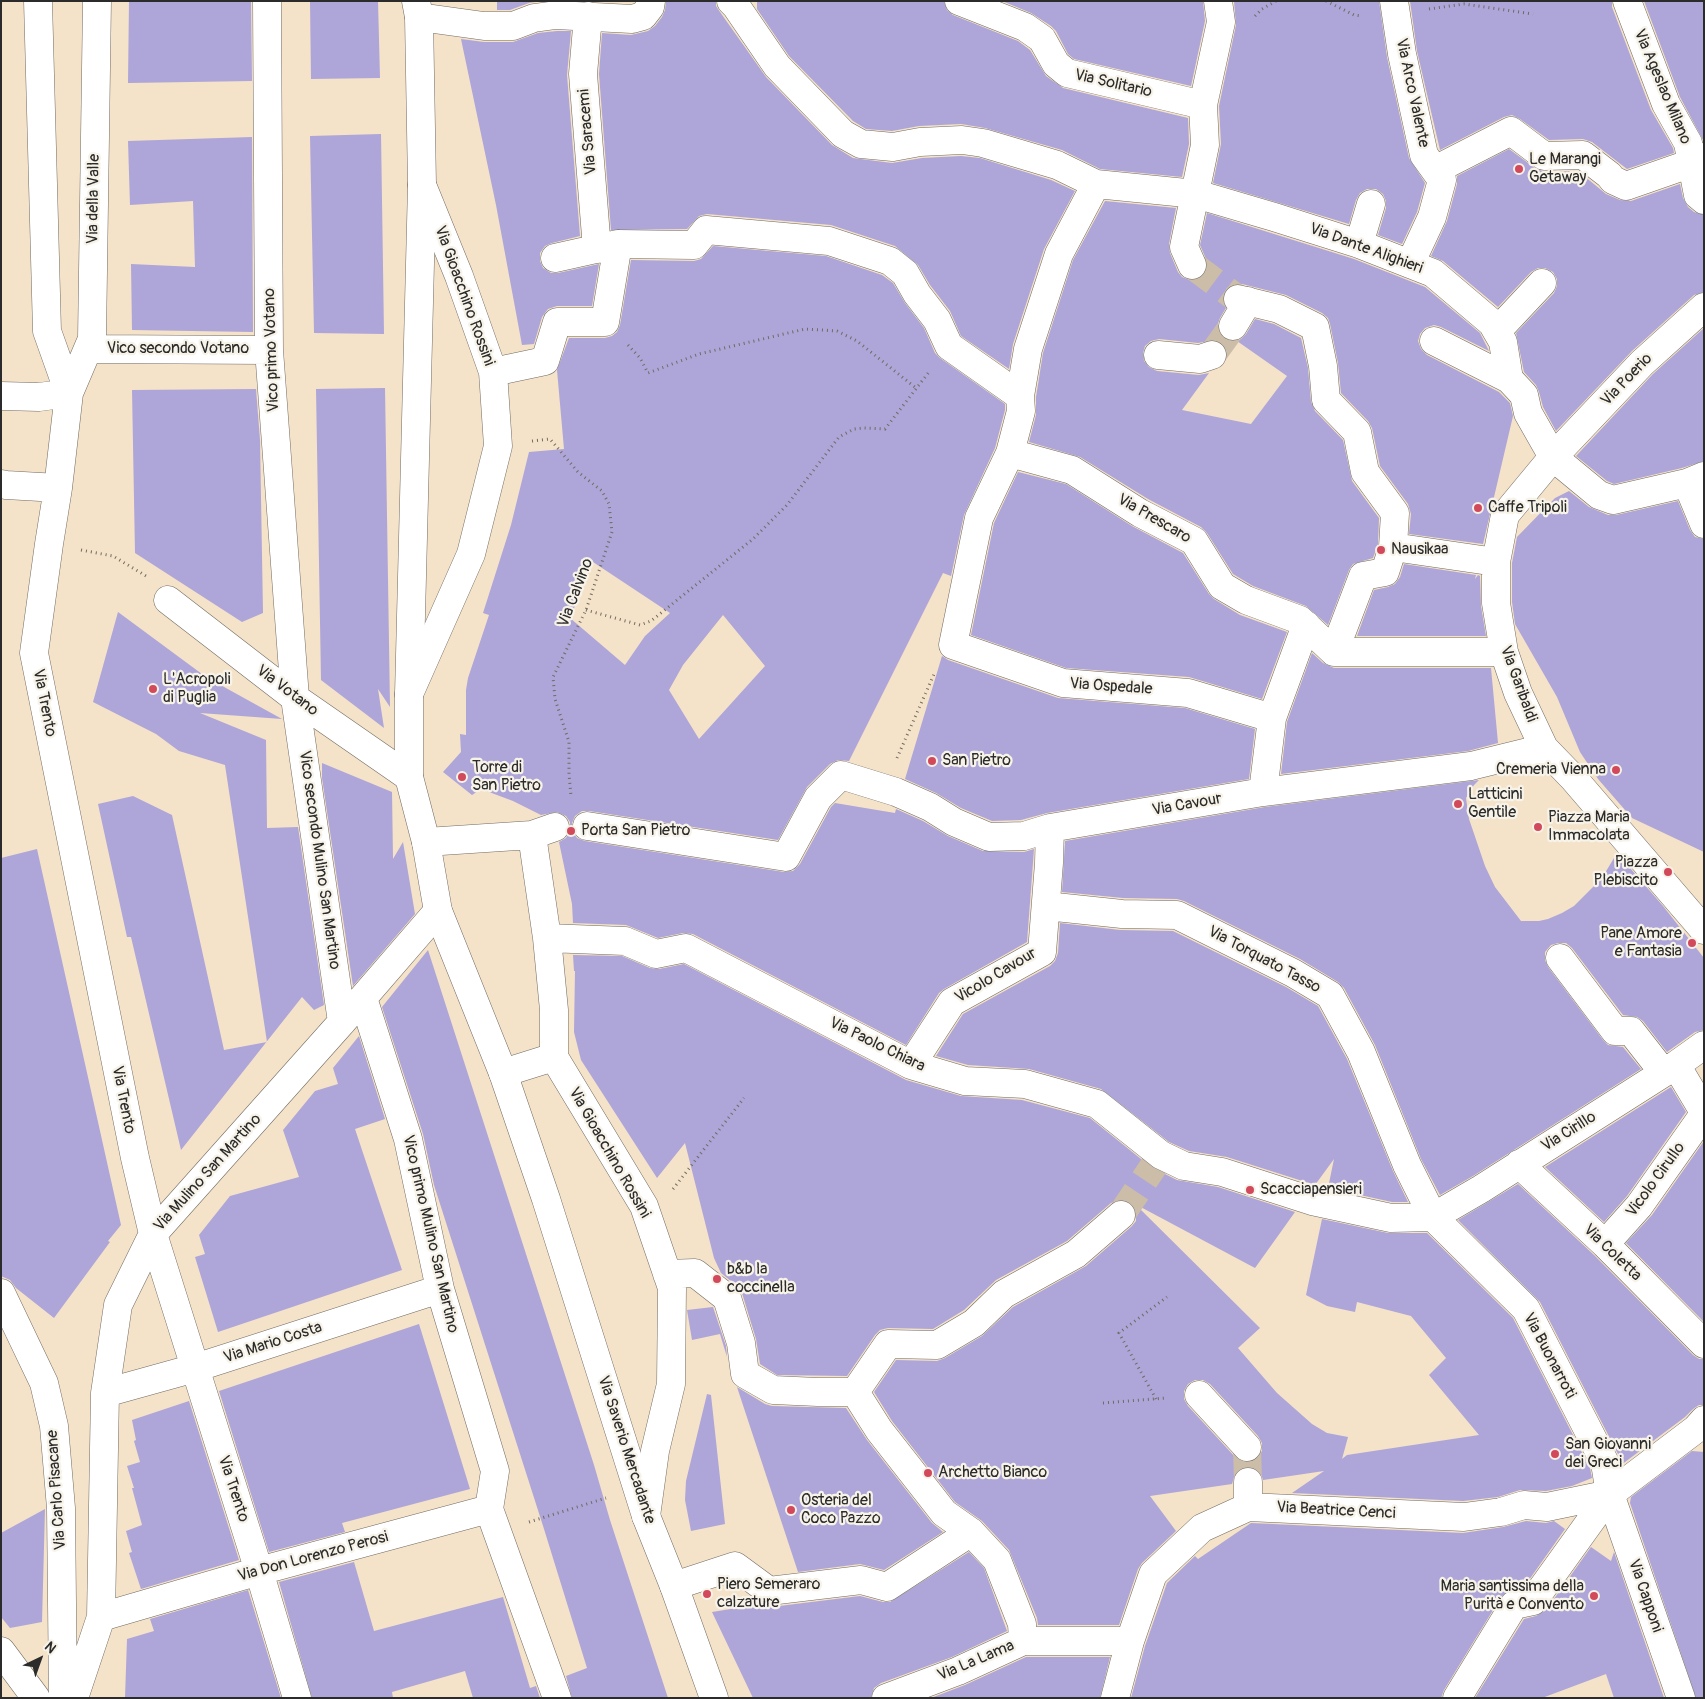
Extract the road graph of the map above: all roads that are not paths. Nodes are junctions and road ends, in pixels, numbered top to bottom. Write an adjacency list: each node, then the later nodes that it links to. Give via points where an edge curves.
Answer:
1 (38, 1): 36 (street, Via della Valle, via 46,331)
2 (97, 1): 30 (street, Via della Valle)
3 (268, 1): 31 (street, Vico primo Votano)
4 (651, 1): 11 (street, via 643,16 632,19)
5 (731, 1): 15 (street, via 777,66 843,134 861,144 893,147 962,140 983,143 1057,165)
6 (959, 1): 12 (street, Via Solitario, via 1025,27 1042,39 1056,64 1067,73)
7 (1218, 1): 12 (street, via 1221,22)
8 (1394, 1): 14 (street, Via Arco Valente, via 1424,154)
9 (1627, 1): 13 (street, Via Ageslao Milano, via 1666,104)
10 (417, 9): 11 (street, via 484,26 513,26 534,18 556,15); 16 (street, Via Gioacchino Rossini)
11 (588, 16): 21 (street, Via Saracemi, via 583,74)
12 (1203, 105): 17 (street, via 1205,145)
13 (1698, 160): 14 (street, via 1626,186 1613,180 1583,155 1544,156 1511,132); 18 (street, Via Ageslao Milano, via 1698,195)
14 (1436, 170): 23 (street, Via Arco Valente, via 1442,180 1432,217)
15 (1096, 184): 17 (street, Via Dante Alighieri); 38 (street, via 1059,254 1028,349)
16 (422, 185): 34 (street, Via Gioacchino Rossini); 51 (street, Via Gioacchino Rossini)
17 (1196, 194): 20 (street, Via Dante Alighieri); 24 (street, via 1184,247)
18 (1704, 200)
19 (1371, 204): 20 (street)
20 (1359, 244): 23 (street, Via Dante Alighieri)
21 (607, 246): 22 (street); 34 (street, Via Saracemi, via 605,322 557,322 545,361); 38 (street, via 694,245 706,230 829,241 890,261 904,273 937,320 949,346)
22 (555, 258)
23 (1410, 264): 28 (street, Via Dante Alighieri, via 1433,273)
24 (1192, 265)
25 (1542, 283): 28 (street)
26 (1704, 307): 40 (street, Via Poerio, via 1642,363)
27 (1233, 326): 45 (street, via 1243,300 1280,309 1315,327 1326,400 1357,432 1365,472 1395,513)
28 (1497, 330): 35 (street, Via Dante Alighieri, via 1504,342)
29 (1434, 341): 35 (street)
30 (90, 344): 31 (street, Vico secondo Votano); 36 (street, Via della Valle)
31 (269, 350): 52 (street, Vico primo Votano)
32 (1158, 355): 33 (street, via 1200,359)
33 (1212, 355)
34 (493, 372): 51 (street, Via Gioacchino Rossini, via 498,446 471,554)
35 (1509, 379): 40 (street, via 1524,396 1528,413)
36 (69, 393): 37 (street, via 39,397); 43 (street, Via della Valle)
37 (1, 396)
38 (1020, 396): 39 (street, via 1021,411)
39 (1010, 453): 48 (street, Via Prescaro, via 1072,470 1140,513 1194,541 1222,586 1246,600 1300,620); 53 (street, Via Ospedale, via 979,518 953,645 1063,683 1188,692)
40 (1553, 457): 41 (street, via 1599,495 1613,500); 46 (street, Via Garibaldi, via 1504,514)
41 (1696, 480): 44 (street)
42 (1, 484): 43 (street)
43 (58, 488): 77 (street, Via Trento, via 34,653)
44 (1704, 524)
45 (1393, 547): 46 (street); 49 (street, via 1385,572 1364,576)
46 (1496, 562): 50 (street, Via Garibaldi, via 1496,603)
47 (168, 600): 52 (street, Via Votano)
48 (1306, 626): 49 (street, Via Prescaro); 53 (street)
49 (1334, 652): 50 (street)
50 (1504, 652): 54 (street, Via Garibaldi, via 1518,693)
51 (409, 694): 55 (street, Via Gioacchino Rossini)
52 (295, 698): 55 (street, Via Votano); 66 (street, Vico secondo Mulino San Martino)
53 (1272, 718): 56 (street)
54 (1544, 748): 56 (street, Via Cavour, via 1471,766); 62 (street)
55 (409, 777): 59 (street, Via Gioacchino Rossini)
56 (1263, 792): 58 (street, Via Cavour)
57 (587, 826): 58 (street, Via Cavour, via 786,857 818,798 841,776 896,792 989,837 1024,836)
58 (1050, 828): 60 (street)
59 (426, 842): 61 (street, Via Gioacchino Rossini); 63 (street, via 543,831)
60 (1046, 906): 69 (street, Vicolo Cavour, via 1042,952 952,1002); 76 (street, Via Torquato Tasso, via 1122,914 1177,915 1330,994 1361,1052 1407,1165)
61 (438, 911): 65 (street, Via Mulino San Martino); 71 (street, Via Gioacchino Rossini)
62 (1704, 930)
63 (547, 938): 68 (street, via 554,1010); 69 (street, Via Paolo Chiara, via 625,942 656,954 686,948)
64 (1560, 958): 70 (street, Vicolo Cirullo, via 1615,1031 1631,1032)
65 (363, 998): 66 (street, Via Mulino San Martino); 80 (street, Vico primo Mulino San Martino, via 408,1139)
66 (342, 1022): 77 (street, Via Mulino San Martino)
67 (1704, 1045): 70 (street, Via Cirillo)
68 (554, 1057): 71 (street); 79 (street, Via Gioacchino Rossini, via 644,1206)
69 (911, 1065): 76 (street, Via Paolo Chiara, via 965,1081 1025,1084 1097,1104 1159,1158 1184,1166 1222,1172 1321,1202 1391,1218)
70 (1670, 1069): 72 (street, Vicolo Cirullo); 73 (street, Via Cirillo)
71 (503, 1072): 74 (street, Via Gioacchino Rossini)
72 (1704, 1113): 78 (street, Vicolo Cirullo, via 1639,1206)
73 (1519, 1164): 76 (street, Via Cirillo); 78 (street, Via Coletta)
74 (546, 1199): 91 (street, Via Saverio Mercadante)
75 (1121, 1215): 85 (street, via 1076,1254 1004,1294 974,1323 937,1345 888,1344)
76 (1433, 1217): 89 (street, Via Buonarroti, via 1526,1309 1606,1463)
77 (153, 1234): 83 (street, Via Trento); 84 (street, Via Mulino San Martino, via 118,1305)
78 (1605, 1244): 82 (street, Via Coletta)
79 (667, 1274): 85 (street, via 695,1273 728,1298 741,1343 745,1374 773,1390); 91 (street, Via Gioacchino Rossini, via 672,1288 671,1384 655,1451)
80 (440, 1290): 83 (street, Via Mario Costa); 90 (street, Vico primo Mulino San Martino, via 495,1471)
81 (1, 1293): 100 (street, Via Carlo Pisacane, via 44,1383 54,1426 61,1508)
82 (1704, 1344)
83 (195, 1368): 84 (street, Via Mario Costa); 93 (street, Via Trento)
84 (105, 1392): 95 (street, Via Mulino San Martino)
85 (855, 1392): 92 (street, via 879,1430 944,1513)
86 (1199, 1395): 88 (street)
87 (1701, 1427): 89 (street)
88 (1247, 1447)
89 (1610, 1494): 97 (street, Via Beatrice Cenci, via 1546,1507 1524,1505 1464,1517 1248,1494 1202,1528 1153,1574); 107 (street, via 1533,1601 1514,1605); 108 (street, Via Capponi)
90 (489, 1509): 93 (street, Via Don Lorenzo Perosi); 103 (street)
91 (646, 1516): 94 (street, Via Saverio Mercadante)
92 (970, 1532): 94 (street, via 887,1587 861,1580 769,1590 735,1566); 96 (street, via 997,1560 1022,1624)
93 (259, 1571): 95 (street, Via Don Lorenzo Perosi); 102 (street, Via Trento)
94 (674, 1586): 104 (street, Via Saverio Mercadante)
95 (101, 1617): 101 (street, Via Mulino San Martino)
96 (1023, 1641): 97 (street, Via La Lama); 105 (street, Via La Lama, via 958,1671)
97 (1130, 1641): 106 (street, Via Beatrice Cenci)
98 (1, 1651): 99 (street)
99 (36, 1698)
100 (63, 1698)
101 (74, 1698)
102 (297, 1698)
103 (557, 1698)
104 (714, 1698)
105 (886, 1698)
106 (1115, 1698)
107 (1457, 1698)
108 (1681, 1698)

